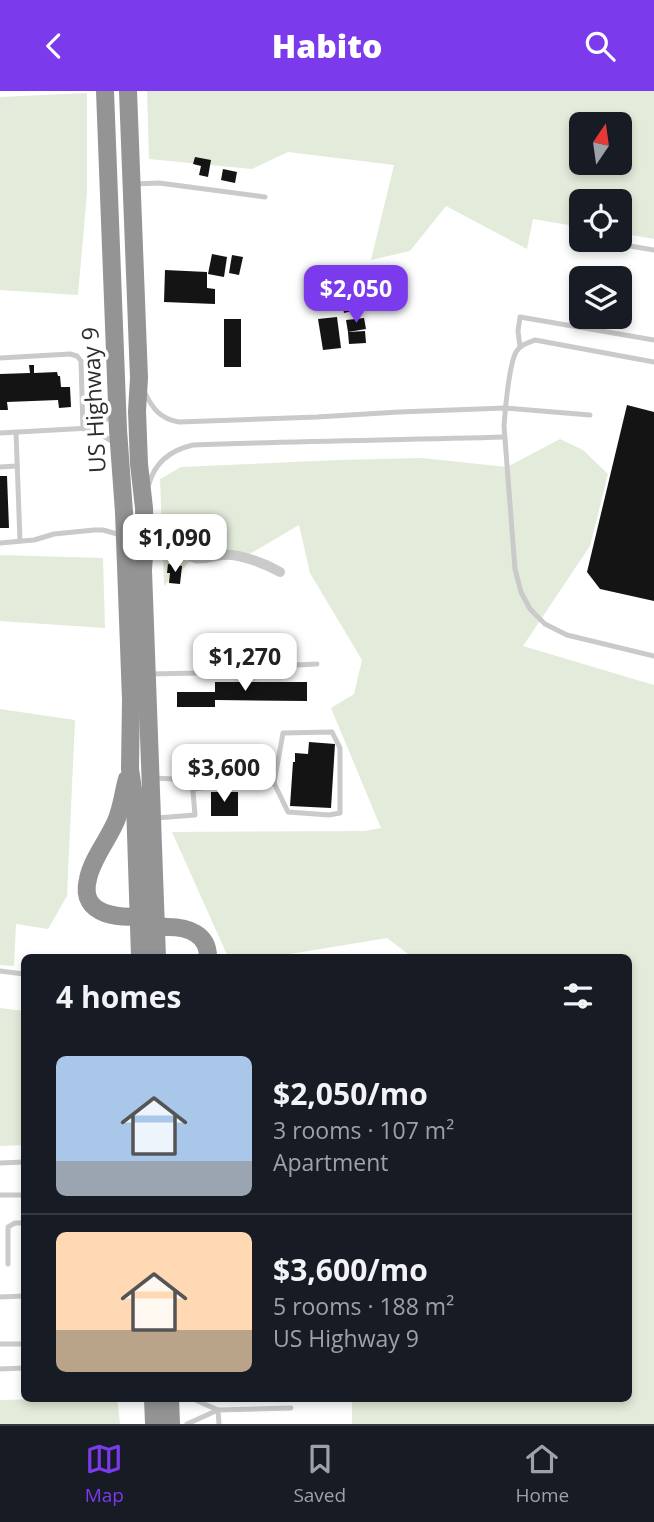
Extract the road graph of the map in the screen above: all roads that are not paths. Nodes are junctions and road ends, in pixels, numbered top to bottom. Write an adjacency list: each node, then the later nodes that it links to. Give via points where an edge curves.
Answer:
1 (105, 91): 13 (highway, US Highway 9)
2 (128, 91): 3 (highway, US Highway 9)
3 (132, 184): 4 (lane, via 159,183); 11 (highway, US Highway 9)
4 (265, 197)
5 (632, 246): 6 (lane)
6 (654, 250)
7 (654, 340): 8 (lane, via 520,317)
8 (520, 347): 10 (lane, via 535,340); 12 (lane)
9 (0, 358): 16 (lane, via 77,356 81,361)
10 (654, 362)
11 (139, 378): 12 (lane, via 155,411 179,422); 23 (highway, US Highway 9)
12 (505, 408): 14 (lane); 19 (lane)
13 (117, 410): 15 (lane); 20 (highway, US Highway 9)
14 (590, 415)
15 (90, 428): 16 (lane); 20 (lane)
16 (83, 429): 17 (lane)
17 (16, 432): 18 (lane); 21 (lane)
18 (0, 433)
19 (505, 437): 23 (lane, via 193,445 174,451 157,467); 30 (lane, via 515,569 530,609 545,624 567,635)
20 (119, 445): 24 (highway, US Highway 9)
21 (17, 466): 22 (lane); 25 (lane)
22 (0, 467)
23 (144, 508): 26 (highway, US Highway 9)
24 (125, 537): 25 (lane, via 94,530); 34 (highway, US Highway 9)
25 (20, 541): 27 (lane)
26 (145, 541): 28 (street, via 174,541 196,558 238,556); 33 (highway, US Highway 9)
27 (0, 543)
28 (280, 572)
29 (285, 636): 32 (lane)
30 (654, 656)
31 (317, 664): 32 (lane)
32 (274, 665): 33 (lane)
33 (147, 674): 35 (highway, US Highway 9)
34 (130, 769): 39 (highway, US Highway 9); 39 (highway, via 119,814 86,887 91,902 104,913)
35 (151, 778): 37 (lane, via 192,780); 38 (highway, US Highway 9)
36 (274, 783): 36 (lane, via 283,733 332,731 340,748 340,813 288,812); 37 (lane)
37 (193, 789): 38 (lane, via 195,815)
38 (153, 818): 39 (highway, US Highway 9)
39 (151, 919): 40 (highway, US Highway 9); 41 (highway, US Highway 9); 42 (highway, via 194,931 202,937)
40 (140, 950)
41 (157, 954)
42 (207, 954)
43 (0, 971): 44 (lane)
44 (21, 974)
45 (21, 1162): 46 (lane)
46 (0, 1163)
47 (0, 1195): 48 (lane)
48 (21, 1195)
49 (21, 1223): 50 (lane, via 8,1227)
50 (8, 1264)
51 (21, 1296): 52 (lane)
52 (0, 1297)
53 (0, 1344): 54 (lane)
54 (21, 1344)
55 (21, 1368): 56 (lane)
56 (0, 1369)
57 (153, 1402): 62 (highway)
58 (170, 1402): 63 (highway)
59 (200, 1402): 61 (lane)
60 (291, 1408): 61 (lane)
61 (218, 1410): 64 (lane); 65 (lane)
62 (154, 1424)
63 (171, 1424)
64 (187, 1424)
65 (219, 1424)

